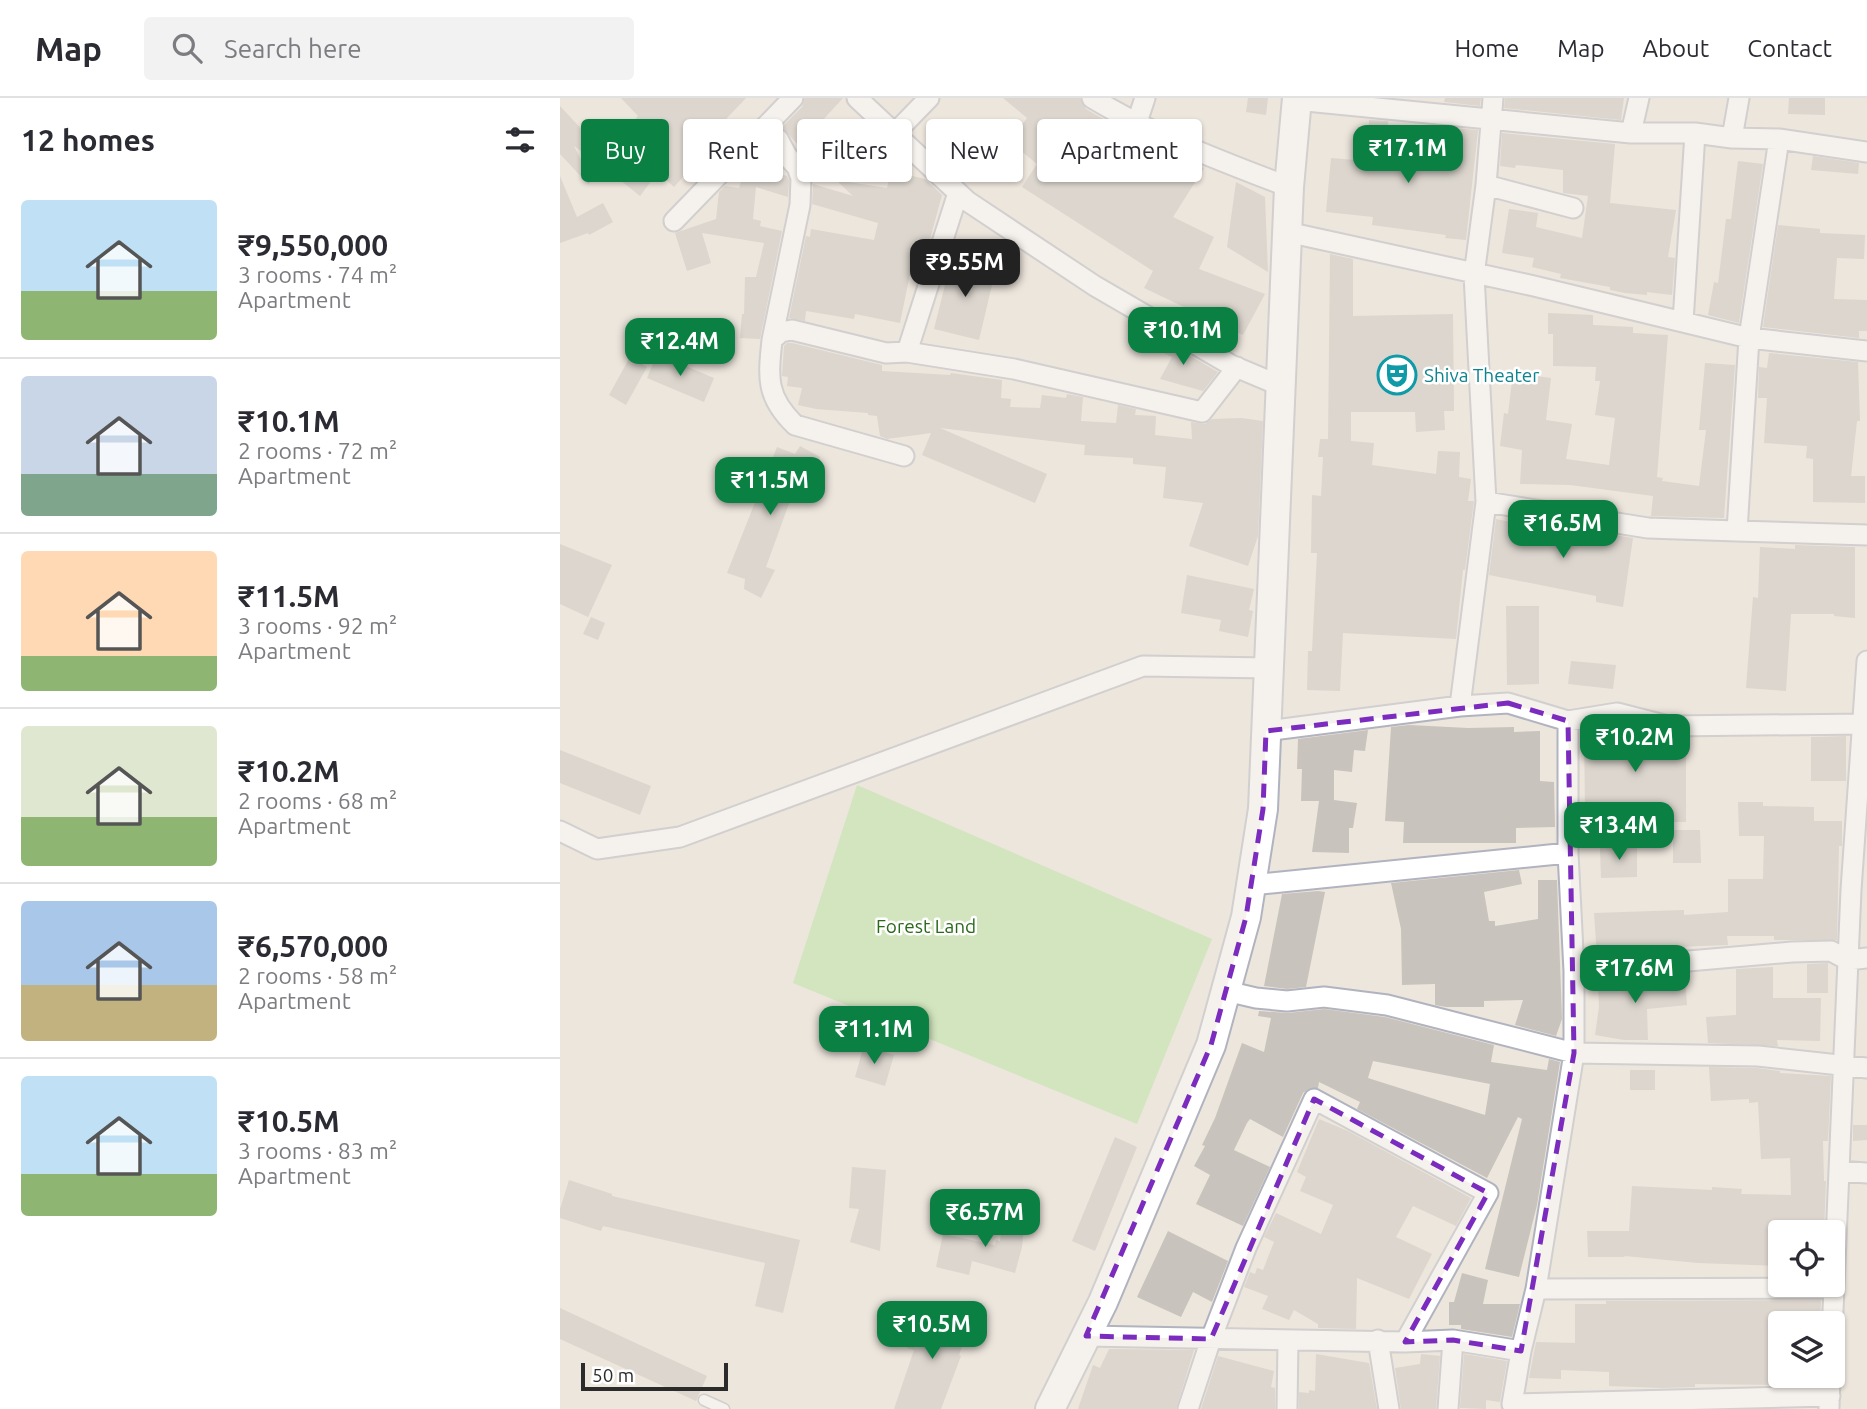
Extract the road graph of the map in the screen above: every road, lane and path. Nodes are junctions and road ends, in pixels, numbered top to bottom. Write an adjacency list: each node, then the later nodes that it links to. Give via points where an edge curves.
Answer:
1 (793, 98): 10 (street)
2 (857, 98): 11 (street)
3 (929, 98): 12 (street)
4 (1092, 98): 13 (street)
5 (1144, 98): 14 (street)
6 (1493, 98): 15 (street)
7 (1639, 98): 16 (street)
8 (1739, 98): 18 (street)
9 (1296, 99): 15 (street); 26 (street)
10 (773, 119)
11 (879, 119)
12 (909, 119)
13 (1126, 119)
14 (1138, 119)
15 (1491, 119): 16 (street); 25 (street)
16 (1631, 133): 17 (street)
17 (1695, 133): 18 (street); 32 (street)
18 (1732, 138): 19 (street)
19 (1779, 139): 22 (street); 33 (street)
20 (783, 148): 34 (street, via 801,178 800,205)
21 (912, 151): 27 (street)
22 (1867, 152)
23 (1202, 155): 26 (street)
24 (712, 182): 29 (street)
25 (1486, 185): 28 (street); 31 (street)
26 (1289, 187): 30 (street)
27 (958, 193): 36 (street); 37 (street, via 1095,286)
28 (1573, 208)
29 (674, 221)
30 (1287, 232): 31 (street); 38 (street)
31 (1474, 275): 32 (street); 40 (street)
32 (1683, 322): 33 (street)
33 (1749, 338): 35 (street); 41 (street)
34 (772, 340): 36 (street, via 792,330 886,353); 39 (street, via 768,376 773,396 795,425)
35 (1867, 351)
36 (907, 352): 37 (street, via 1014,369 1202,412)
37 (1237, 367): 38 (street)
38 (1281, 386): 44 (street)
39 (904, 456)
40 (1486, 502): 41 (street, via 1648,528); 45 (street)
41 (1737, 531): 42 (street)
42 (1867, 535)
43 (1867, 661): 47 (street)
44 (1269, 668): 48 (street); 49 (street, via 1143,666 680,838 597,849)
45 (1460, 706): 46 (street, via 1508,703); 48 (street)
46 (1568, 721): 47 (street, via 1617,713 1668,726); 50 (street)
47 (1864, 724): 52 (street)
48 (1266, 731): 51 (street, via 1263,809)
49 (560, 831)
50 (1569, 853): 51 (street); 54 (street)
51 (1251, 885): 55 (street)
52 (1859, 890): 53 (street)
53 (1858, 959): 54 (street, via 1831,951 1792,952); 57 (street)
54 (1574, 971): 56 (street)
55 (1226, 991): 56 (street, via 1287,1001 1324,998 1387,1005); 64 (street, via 1211,1045)
56 (1574, 1053): 57 (street, via 1758,1056); 63 (street)
57 (1844, 1067): 58 (street); 59 (street)
58 (1867, 1068)
59 (1839, 1171): 60 (street); 61 (street)
60 (1867, 1173)
61 (1837, 1220)
62 (1768, 1288): 63 (street)
63 (1536, 1289): 70 (street)
64 (1086, 1336): 65 (street); 74 (street)
65 (1210, 1339): 66 (street); 69 (street, via 1314,1100 1488,1193); 75 (street)
66 (1288, 1340): 67 (street); 76 (street)
67 (1378, 1340): 69 (street); 77 (street)
68 (1453, 1340): 69 (street); 70 (street); 78 (street)
69 (1405, 1342)
70 (1521, 1351): 72 (street, via 1512,1404)
71 (704, 1400): 73 (lane)
72 (1829, 1402)
73 (724, 1409)
74 (1050, 1409)
75 (1188, 1409)
76 (1287, 1409)
77 (1389, 1409)
78 (1448, 1409)

